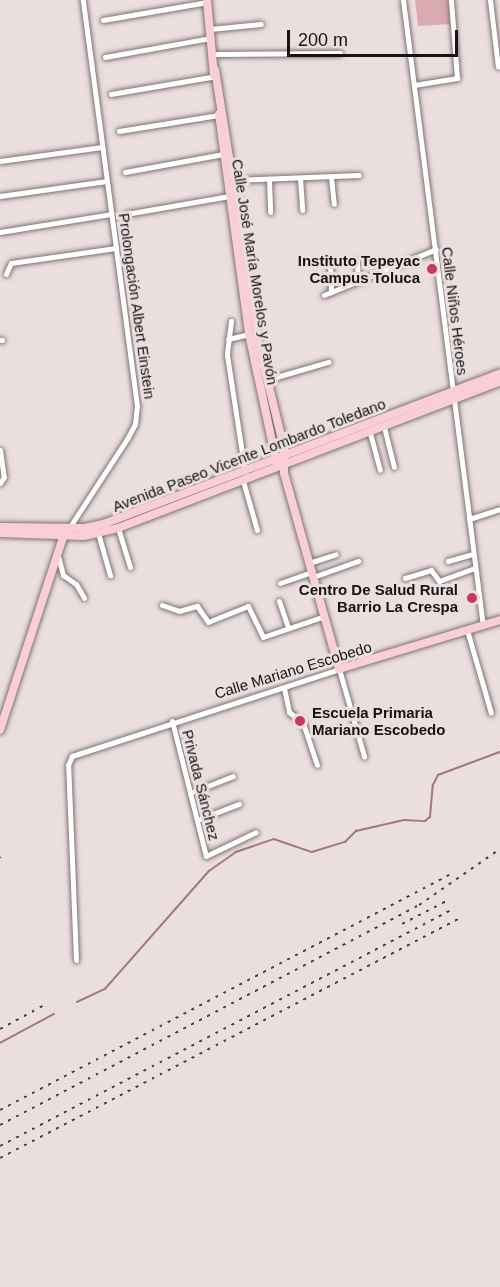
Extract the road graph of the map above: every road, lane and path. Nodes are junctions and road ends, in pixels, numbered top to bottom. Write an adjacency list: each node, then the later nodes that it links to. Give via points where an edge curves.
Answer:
1 (83, 0): 19 (street, Prolongación Albert Einstein)
2 (403, 0): 15 (street, Calle Niños Héroes)
3 (450, 0): 15 (street, via 457,78)
4 (490, 0): 13 (street)
5 (207, 1): 6 (street); 8 (main road, Calle José María Morelos y Pavón)
6 (103, 20)
7 (261, 24): 8 (street)
8 (210, 29): 9 (main road, Calle José María Morelos y Pavón)
9 (211, 38): 11 (main road, Calle José María Morelos y Pavón); 12 (street)
10 (340, 53): 11 (street)
11 (213, 54): 14 (main road, Calle José María Morelos y Pavón)
12 (105, 57)
13 (498, 67)
14 (216, 74): 16 (street); 17 (main road, Calle José María Morelos y Pavón); 27 (main road, Calle José María Morelos y Pavón)
15 (414, 85): 38 (street, Calle Niños Héroes)
16 (111, 94)
17 (219, 115): 18 (street); 20 (main road, Calle José María Morelos y Pavón)
18 (119, 131)
19 (102, 147): 21 (street); 28 (street, Prolongación Albert Einstein)
20 (223, 154): 22 (street); 30 (main road, Calle José María Morelos y Pavón)
21 (0, 161)
22 (126, 172)
23 (359, 175): 24 (street)
24 (331, 177): 25 (street); 31 (street)
25 (300, 178): 26 (street); 32 (street)
26 (268, 179): 27 (street); 33 (street)
27 (233, 180): 48 (main road, Calle José María Morelos y Pavón)
28 (107, 181): 29 (street); 34 (street, Prolongación Albert Einstein)
29 (0, 196)
30 (229, 196): 35 (street); 46 (main road, Calle José María Morelos y Pavón)
31 (334, 204)
32 (302, 210)
33 (270, 212)
34 (111, 214): 36 (street); 37 (street, Prolongación Albert Einstein)
35 (126, 214)
36 (0, 232)
37 (116, 248): 41 (street, via 11,263); 66 (street, Prolongación Albert Einstein, via 137,406 135,424)
38 (436, 249): 42 (street); 53 (street, Calle Niños Héroes)
39 (357, 261): 42 (street)
40 (330, 263): 43 (street)
41 (6, 274)
42 (358, 281): 43 (street)
43 (331, 292): 44 (street)
44 (324, 295)
45 (231, 321): 47 (street)
46 (249, 334): 47 (street); 48 (main road, Calle José María Morelos y Pavón)
47 (228, 339): 60 (street)
48 (256, 351): 51 (main road, Calle José María Morelos y Pavón); 57 (main road, Calle José María Morelos y Pavón)
49 (328, 362): 51 (street)
50 (500, 373): 53 (main road, Avenida Paseo Vicente Lombardo Toledano)
51 (266, 380): 57 (main road, Calle José María Morelos y Pavón)
52 (500, 381): 53 (main road, Avenida Paseo Vicente Lombardo Toledano)
53 (454, 395): 54 (main road, Avenida Paseo Vicente Lombardo Toledano); 57 (main road, Avenida Paseo Vicente Lombardo Toledano); 64 (street, Calle Niños Héroes)
54 (384, 427): 55 (main road, Avenida Paseo Vicente Lombardo Toledano); 58 (street)
55 (370, 433): 57 (main road, Avenida Paseo Vicente Lombardo Toledano); 59 (street)
56 (0, 450): 62 (street, via 4,477)
57 (282, 465): 60 (main road, Avenida Paseo Vicente Lombardo Toledano); 61 (main road, Avenida Paseo Vicente Lombardo Toledano); 77 (main road, Calle José María Morelos y Pavón)
58 (394, 467)
59 (380, 470)
60 (245, 472): 66 (main road, Avenida Paseo Vicente Lombardo Toledano, via 106,523)
61 (243, 481): 67 (main road, Avenida Paseo Vicente Lombardo Toledano); 68 (street)
62 (0, 483)
63 (500, 509): 64 (street)
64 (469, 519): 74 (street, Calle Niños Héroes)
65 (0, 527): 66 (main road, Avenida Paseo Vicente Lombardo Toledano)
66 (69, 528): 71 (main road, Prolongación Albert Einstein)
67 (118, 528): 70 (main road, Avenida Paseo Vicente Lombardo Toledano); 78 (street)
68 (257, 530)
69 (0, 533): 71 (main road, Avenida Paseo Vicente Lombardo Toledano)
70 (98, 533): 71 (main road, Avenida Paseo Vicente Lombardo Toledano); 81 (street)
71 (62, 536): 72 (main road, Prolongación Albert Einstein)
72 (57, 551): 84 (street, via 63,575 76,584); 94 (main road, Prolongación Albert Einstein)
73 (336, 554): 77 (street)
74 (473, 554): 76 (street); 79 (street, Calle Niños Héroes)
75 (358, 561): 80 (street)
76 (448, 561)
77 (309, 563): 80 (main road, Calle José María Morelos y Pavón)
78 (130, 567)
79 (475, 568): 82 (street, via 439,581 431,570); 89 (street, Calle Niños Héroes)
80 (313, 574): 83 (street); 87 (main road, Calle José María Morelos y Pavón)
81 (110, 575)
82 (405, 578)
83 (280, 583)
84 (84, 598)
85 (279, 601): 90 (street)
86 (162, 605): 90 (street, via 179,611 197,606 208,622 248,606 263,637)
87 (325, 616): 90 (street); 92 (main road, Calle José María Morelos y Pavón)
88 (500, 620): 89 (main road, Calle Mariano Escobedo)
89 (483, 626): 91 (main road, Calle Mariano Escobedo)
90 (288, 627)
91 (467, 630): 92 (main road, Calle Mariano Escobedo); 95 (street)
92 (339, 669): 93 (street, Calle Mariano Escobedo); 98 (street, Calle José María Morelos y Pavón)
93 (284, 688): 96 (street, Calle Mariano Escobedo); 99 (street, via 290,714 303,723)
94 (4, 704): 97 (main road, Prolongación Albert Einstein)
95 (491, 713)
96 (172, 721): 101 (street, Privada Sánchez); 105 (street, Calle Mariano Escobedo, via 72,756 68,765)
97 (0, 730)
98 (364, 756)
99 (317, 765)
100 (234, 776): 101 (street)
101 (190, 793): 103 (street, Privada Sánchez)
102 (240, 804): 103 (street)
103 (197, 820): 104 (street, Privada Sánchez, via 206,856)
104 (256, 832)
105 (76, 960)

